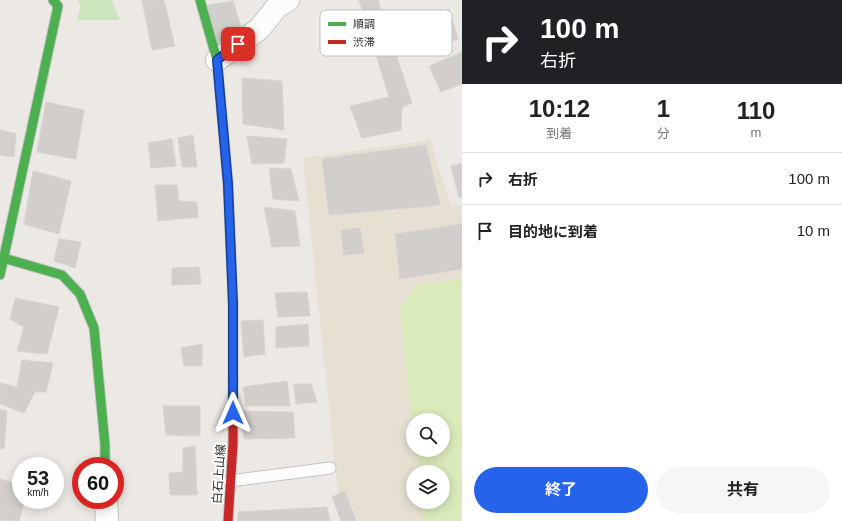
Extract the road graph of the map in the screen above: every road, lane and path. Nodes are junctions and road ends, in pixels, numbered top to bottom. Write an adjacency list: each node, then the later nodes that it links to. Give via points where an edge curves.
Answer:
1 (53, 0): 5 (street, via 58,6)
2 (200, 0): 4 (street, 白石上山線)
3 (288, 0): 4 (street, via 276,8 259,29)
4 (217, 60): 9 (street, 白石上山線, via 228,184 233,304 233,444)
5 (2, 257): 6 (street); 7 (street, via 62,276 80,294 94,328)
6 (0, 275)
7 (105, 457)
8 (330, 468): 9 (lane)
9 (230, 481): 12 (street, 白石上山線)
10 (106, 509): 11 (street)
11 (107, 521)
12 (228, 521)

